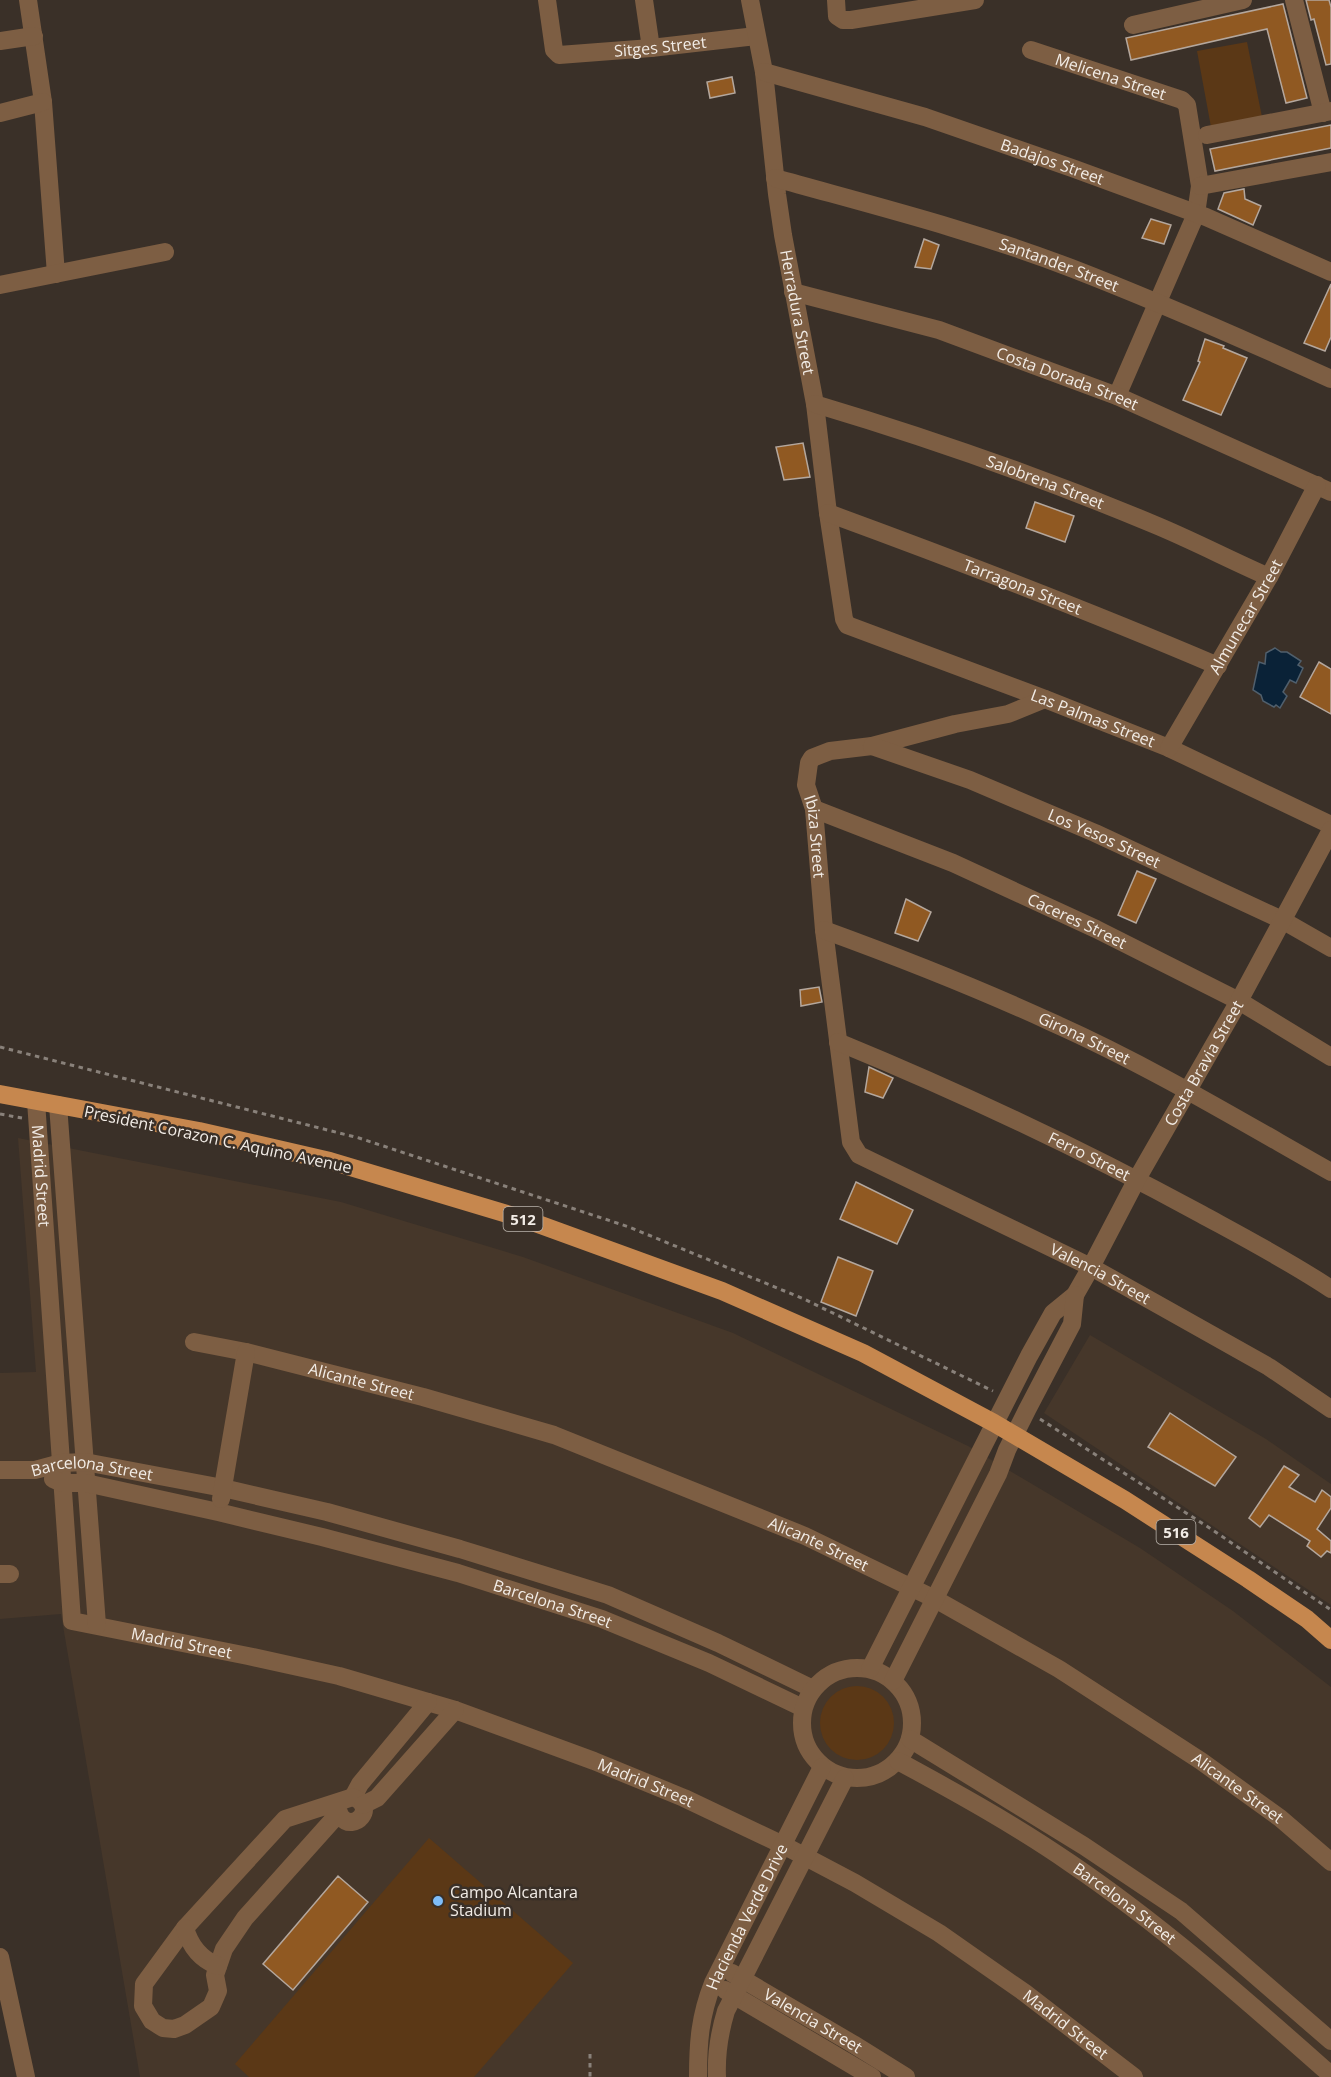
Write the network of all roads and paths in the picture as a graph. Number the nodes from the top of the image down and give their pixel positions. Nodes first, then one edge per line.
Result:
1 (28, 0) edge
2 (547, 0) edge
3 (644, 0) edge
4 (750, 0) edge
5 (836, 0) edge
6 (975, 0) edge
7 (1243, 0) edge
8 (1294, 0) edge
9 (1133, 25) dead end
10 (34, 36) junction
11 (756, 36) junction
12 (0, 41) edge
13 (651, 48) junction
14 (1031, 50) dead end
15 (764, 72) junction
16 (43, 102) junction
17 (1327, 112) edge
18 (0, 113) edge
19 (1207, 135) dead end
20 (1331, 162) edge
21 (775, 178) junction
22 (1200, 186) junction
23 (1196, 214) junction
24 (165, 252) dead end
25 (1331, 272) edge
26 (56, 273) junction
27 (0, 285) edge
28 (793, 292) junction
29 (1157, 304) junction
30 (1331, 379) edge
31 (1117, 396) junction
32 (815, 404) junction
33 (1324, 489) edge
34 (828, 513) junction
35 (1269, 577) junction
36 (847, 625) joint
37 (1218, 666) junction
38 (1046, 699) junction
39 (872, 746) junction
40 (1169, 748) junction
41 (814, 809) junction
42 (1331, 825) edge
43 (1331, 830) edge
44 (1282, 920) junction
45 (824, 930) junction
46 (1331, 948) edge
47 (1239, 1001) junction
48 (838, 1042) junction
49 (1331, 1057) edge
50 (1187, 1090) junction
51 (0, 1094) edge
52 (36, 1101) junction
53 (58, 1105) junction
54 (859, 1155) joint
55 (1331, 1172) edge
56 (1137, 1179) junction
57 (1091, 1267) junction
58 (1331, 1289) edge
59 (1075, 1295) junction
60 (194, 1342) dead end
61 (246, 1352) junction
62 (1331, 1409) edge
63 (994, 1423) junction
64 (1014, 1435) junction
65 (61, 1462) junction
66 (85, 1462) junction
67 (0, 1470) edge
68 (35, 1470) junction
69 (62, 1483) junction
70 (86, 1483) junction
71 (223, 1488) junction
72 (218, 1512) junction
73 (912, 1587) junction
74 (935, 1599) junction
75 (97, 1625) junction
76 (1331, 1640) edge
77 (870, 1669) junction
78 (893, 1682) junction
79 (813, 1689) junction
80 (428, 1702) junction
81 (803, 1708) junction
82 (455, 1710) junction
83 (910, 1739) junction
84 (898, 1761) junction
85 (822, 1767) junction
86 (845, 1778) junction
87 (348, 1805) junction
88 (783, 1845) junction
89 (804, 1857) junction
90 (1331, 1862) edge
91 (184, 1928) junction
92 (0, 1957) edge
93 (218, 1966) junction
94 (717, 1975) junction
95 (738, 1987) junction
96 (1331, 2041) edge
97 (590, 2054) dead end
98 (1331, 2075) edge
99 (26, 2077) edge
100 (590, 2077) edge
101 (698, 2077) edge
102 (717, 2077) edge
103 (872, 2077) edge
104 (906, 2077) edge
105 (1134, 2077) edge

1 - 10 street
2 - 13 street, Sitges Street
3 - 13 street
4 - 11 street, Herradura Street
5 - 6 street
7 - 9 street
8 - 17 street
10 - 12 street
10 - 16 street
11 - 13 street, Sitges Street
11 - 15 street, Herradura Street
14 - 22 street, Melicena Street
15 - 21 street, Herradura Street
15 - 23 street, Badajos Street
16 - 18 street
16 - 26 street
17 - 19 street
20 - 22 street
21 - 28 street, Herradura Street
21 - 29 street, Santander Street
22 - 23 street, Melicena Street
23 - 25 street, Badajos Street
23 - 29 street, Melicena Street
24 - 26 street
26 - 27 street
28 - 31 street, Costa Dorada Street
28 - 32 street, Herradura Street
29 - 30 street, Santander Street
29 - 31 street, Melicena Street
31 - 33 street, Costa Dorada Street
32 - 34 street, Herradura Street
32 - 35 street, Salobrena Street
33 - 35 street, Almunecar Street
34 - 36 street, Herradura Street
34 - 37 street, Tarragona Street
35 - 37 street, Almunecar Street
36 - 38 street, Las Palmas Street
37 - 40 street, Almunecar Street
38 - 39 street, Ibiza Street
38 - 40 street, Las Palmas Street
39 - 41 street, Ibiza Street
39 - 44 street, Los Yesos Street
40 - 42 street, Las Palmas Street
41 - 45 street, Ibiza Street
41 - 47 street, Caceres Street
43 - 44 street, Costa Bravia Street
44 - 46 street, Los Yesos Street
44 - 47 street, Costa Bravia Street
45 - 48 street, Ibiza Street
45 - 50 street, Girona Street
47 - 49 street, Caceres Street
47 - 50 street, Costa Bravia Street
48 - 54 street, Ibiza Street
48 - 56 street, Ferro Street
50 - 55 street, Girona Street
50 - 56 street, Costa Bravia Street
51 - 52 main road, President Corazon C. Aquino Avenue / 512
52 - 53 main road, President Corazon C. Aquino Avenue / 512
52 - 65 street, Madrid Street
53 - 63 main road, President Corazon C. Aquino Avenue / 512
53 - 66 street, Madrid Street
54 - 57 street, Valencia Street
56 - 57 street, Costa Bravia Street
56 - 58 street, Ferro Street
57 - 59 street, Costa Bravia Street
57 - 62 street, Valencia Street
59 - 63 street, Costa Bravia Street
59 - 64 street, Costa Bravia Street
60 - 61 street, Alicante Street
61 - 71 street
61 - 73 street, Alicante Street
63 - 64 main road, President Corazon C. Aquino Avenue / 512
63 - 73 street
64 - 74 street
64 - 76 main road, President Corazon C. Aquino Avenue / 516
65 - 66 street, Barcelona Street
65 - 68 street, Barcelona Street
65 - 69 street, Madrid Street
66 - 70 street, Madrid Street
66 - 71 street, Barcelona Street
67 - 68 street
68 - 69 street, Barcelona Street
69 - 70 street, Barcelona Street
69 - 75 street, Madrid Street
70 - 72 street, Barcelona Street
70 - 75 street, Madrid Street
71 - 72 street
71 - 79 street, Barcelona Street
72 - 81 street, Barcelona Street
73 - 74 street, Alicante Street
73 - 77 street
74 - 78 street
74 - 90 street, Alicante Street
75 - 80 street, Madrid Street
77 - 78 street
77 - 79 street
78 - 83 street
79 - 81 street
80 - 82 street, Madrid Street
80 - 87 street
81 - 85 street
82 - 87 street
82 - 88 street, Madrid Street
83 - 84 street
83 - 96 street, Barcelona Street
84 - 86 street
84 - 98 street, Barcelona Street
85 - 86 street
85 - 88 street, Hacienda Verde Drive
86 - 89 street, Hacienda Verde Drive
87 - 91 street
87 - 93 street
88 - 89 street, Madrid Street
88 - 94 street, Hacienda Verde Drive
89 - 95 street, Hacienda Verde Drive
89 - 105 street, Madrid Street
91 - 93 street
91 - 93 street
92 - 99 street
94 - 95 street, Valencia Street
94 - 101 street, Hacienda Verde Drive
95 - 102 street, Hacienda Verde Drive
95 - 103 street, Valencia Street
95 - 104 street, Valencia Street
97 - 100 path

